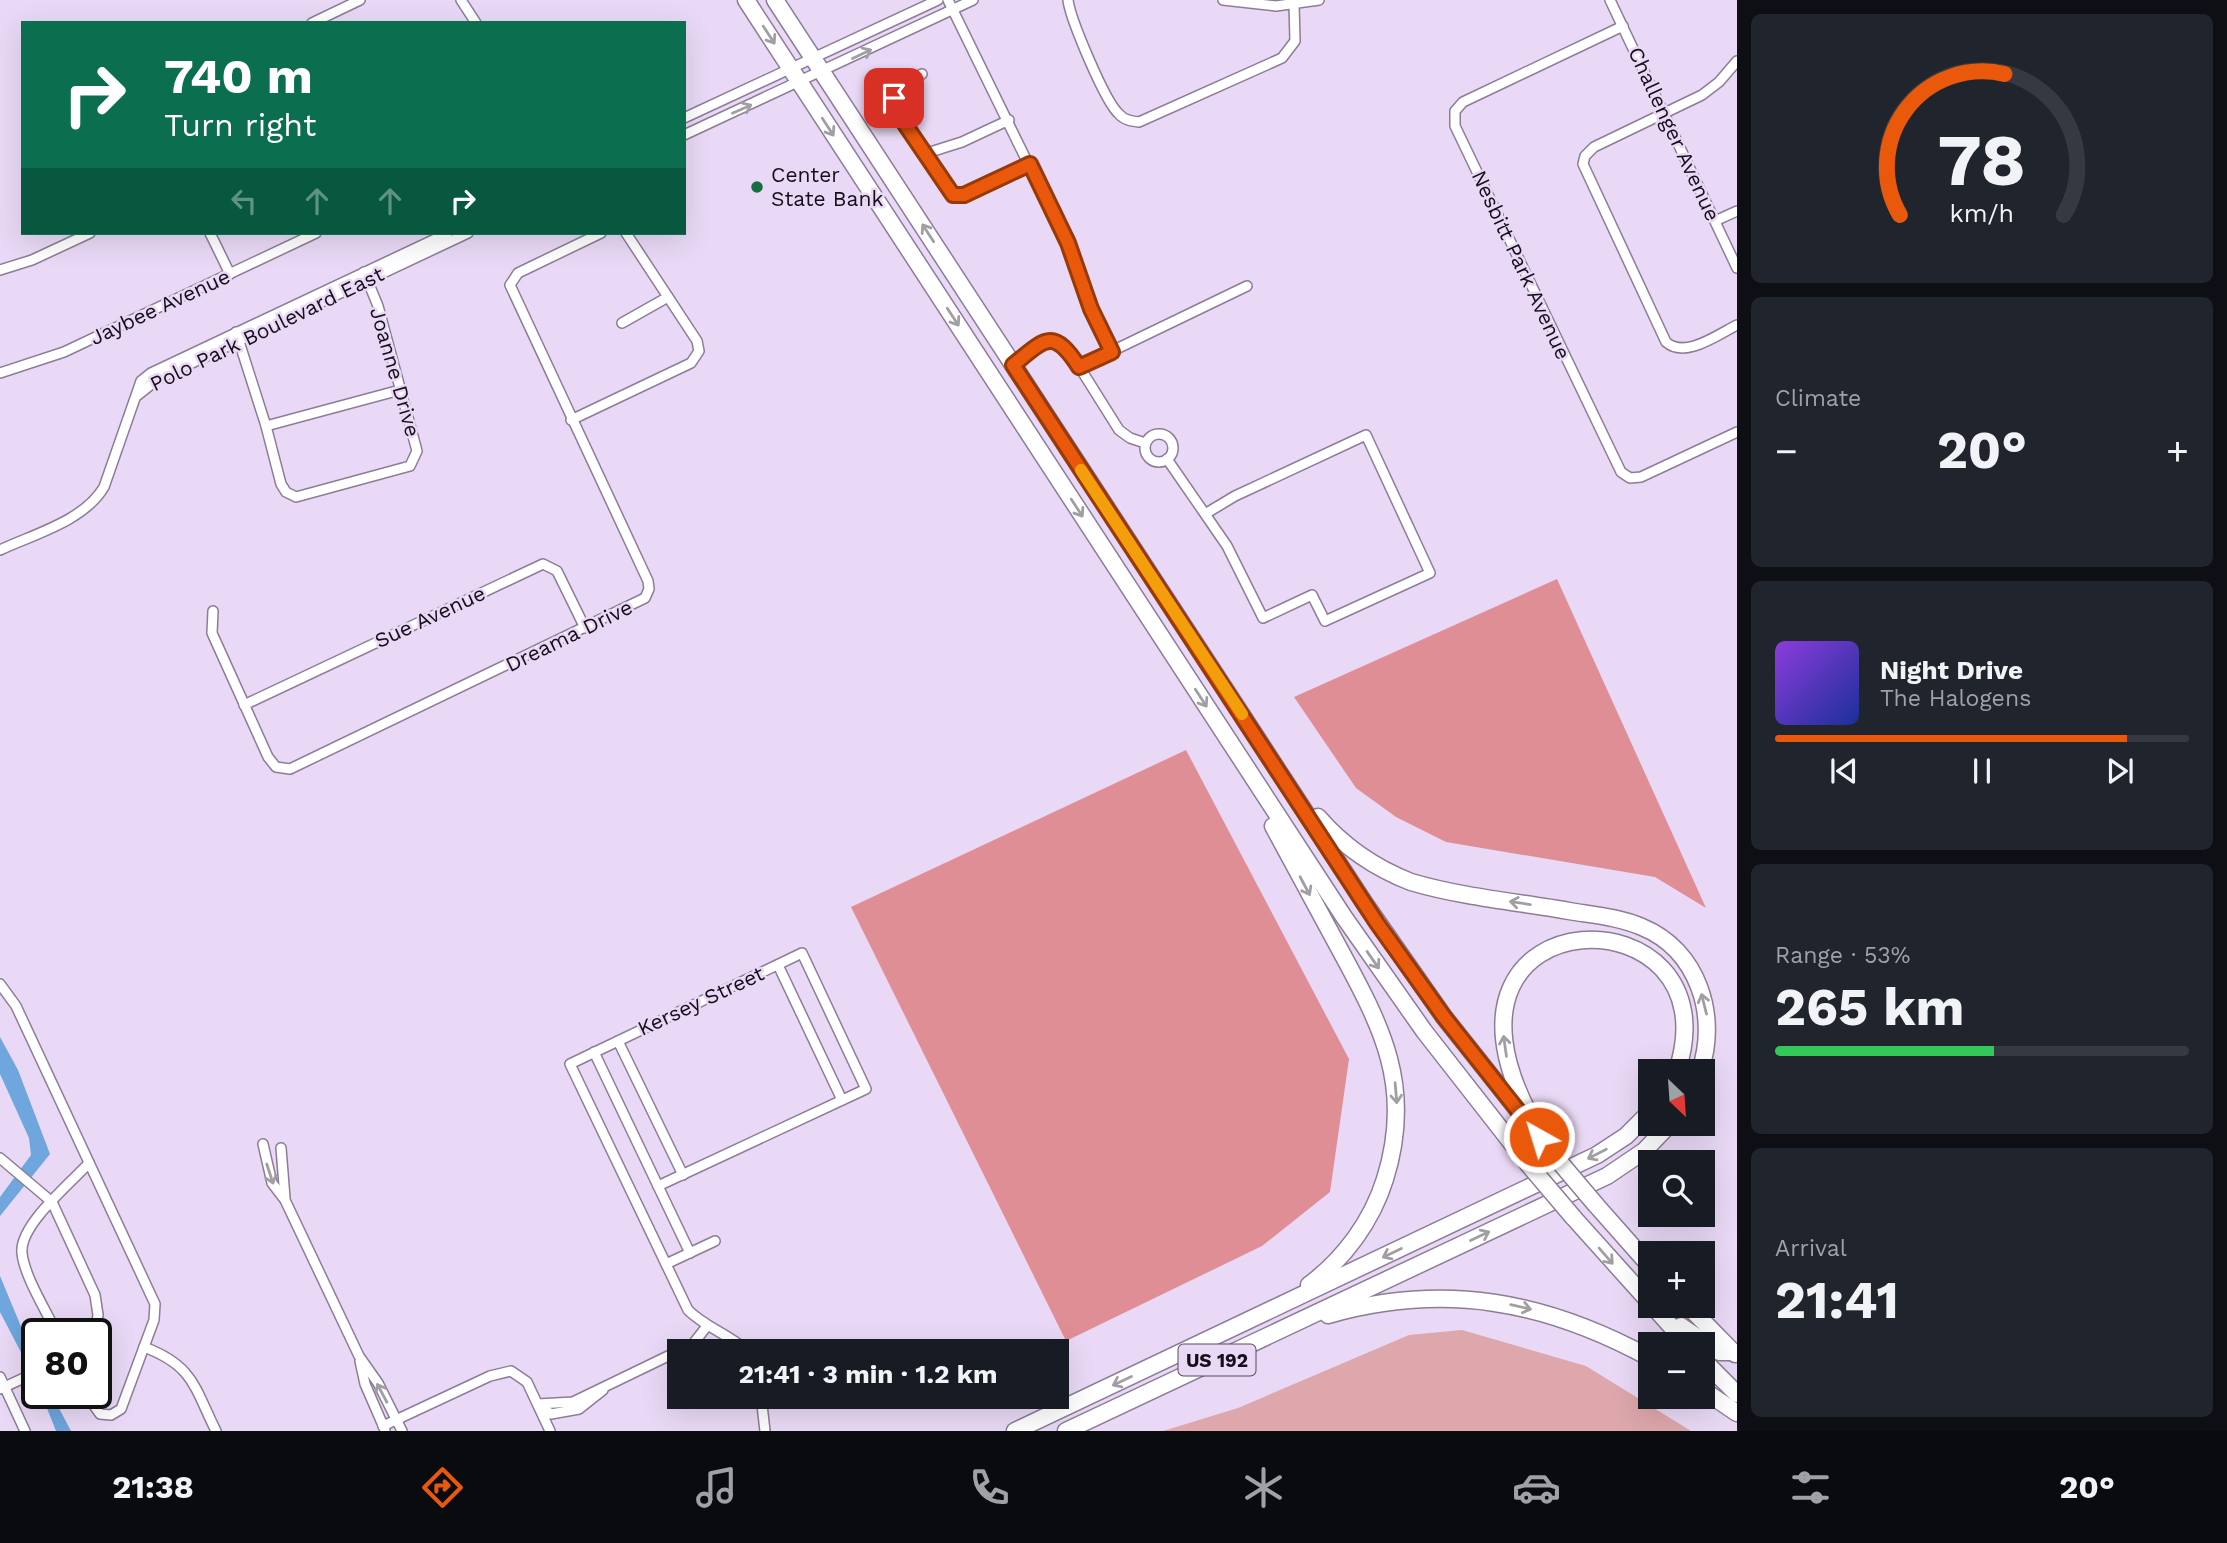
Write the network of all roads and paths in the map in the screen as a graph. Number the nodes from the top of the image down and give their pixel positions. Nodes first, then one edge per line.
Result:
1 (360, 0) edge
2 (461, 0) edge
3 (746, 0) edge
4 (775, 0) edge
5 (938, 0) edge
6 (948, 0) edge
7 (973, 0) edge
8 (1068, 0) edge
9 (1223, 0) edge
10 (1319, 0) edge
11 (1610, 0) edge
12 (1235, 1) edge
13 (1294, 5) junction
14 (953, 10) junction
15 (323, 20) edge
16 (475, 21) edge
17 (884, 26) junction
18 (1623, 26) junction
19 (891, 39) junction
20 (1737, 61) edge
21 (818, 66) junction
22 (922, 74) dead end
23 (796, 76) junction
24 (1664, 114) junction
25 (686, 117) edge
26 (1009, 120) junction
27 (686, 134) edge
28 (924, 154) junction
29 (1030, 164) junction
30 (1737, 211) edge
31 (1715, 221) junction
32 (86, 235) edge
33 (211, 235) edge
34 (312, 235) edge
35 (444, 235) edge
36 (463, 235) edge
37 (597, 235) edge
38 (627, 235) edge
39 (1737, 268) edge
40 (0, 270) edge
41 (230, 274) junction
42 (366, 276) junction
43 (1247, 286) dead end
44 (668, 297) junction
45 (622, 323) dead end
46 (1737, 326) edge
47 (238, 336) junction
48 (1112, 352) junction
49 (1013, 365) junction
50 (1079, 367) junction
51 (0, 373) edge
52 (400, 390) junction
53 (571, 420) junction
54 (266, 426) junction
55 (1737, 432) edge
56 (1145, 443) junction
57 (1167, 459) junction
58 (1205, 514) junction
59 (0, 550) edge
60 (213, 611) dead end
61 (585, 628) junction
62 (1233, 701) junction
63 (244, 705) junction
64 (1227, 739) junction
65 (778, 965) junction
66 (0, 984) edge
67 (618, 1041) junction
68 (594, 1052) junction
69 (1681, 1059) edge
70 (1703, 1059) edge
71 (842, 1100) junction
72 (1638, 1124) edge
73 (1658, 1136) edge
74 (264, 1144) dead end
75 (281, 1148) dead end
76 (1552, 1153) junction
77 (0, 1158) edge
78 (89, 1163) junction
79 (684, 1175) junction
80 (658, 1186) junction
81 (285, 1200) junction
82 (52, 1202) junction
83 (715, 1241) dead end
84 (1638, 1252) edge
85 (690, 1253) junction
86 (666, 1264) junction
87 (1638, 1290) edge
88 (50, 1318) edge
89 (98, 1318) edge
90 (1663, 1318) edge
91 (1670, 1318) edge
92 (1701, 1318) edge
93 (1243, 1324) junction
94 (707, 1326) junction
95 (1285, 1328) junction
96 (1676, 1332) edge
97 (733, 1339) edge
98 (144, 1348) junction
99 (1736, 1351) edge
100 (1638, 1353) edge
101 (359, 1356) junction
102 (1715, 1372) edge
103 (0, 1377) edge
104 (21, 1379) edge
105 (2, 1388) edge
106 (1737, 1394) edge
107 (1715, 1398) edge
108 (538, 1404) junction
109 (93, 1409) edge
110 (762, 1409) edge
111 (1737, 1413) edge
112 (396, 1420) junction
113 (385, 1429) edge
114 (1025, 1430) edge
115 (25, 1431) edge
116 (216, 1431) edge
117 (402, 1431) edge
118 (550, 1431) edge
119 (765, 1431) edge
120 (1066, 1431) edge

1 - 15 street
2 - 16 street
3 -> 23 highway
4 - 21 highway
5 - 17 street
6 - 14 street
7 - 14 street
8 - 13 street
9 - 12 street
10 - 13 street
11 - 18 street, Challenger Avenue
12 - 13 street
14 - 19 street
14 - 26 street
17 - 19 street
17 - 21 street
18 - 24 street, Challenger Avenue
18 - 55 street, Nesbitt Park Avenue
21 -> 19 street
20 - 24 street
21 - 23 street
21 - 23 street
49 -> 21 highway
22 - 28 street
23 - 25 street
27 -> 23 street
23 -> 64 highway
24 - 31 street, Challenger Avenue
24 - 46 street
26 - 28 street
26 - 29 street
28 - 29 street
29 - 48 street
30 - 31 street
31 - 39 street, Challenger Avenue
32 - 40 street
33 - 41 street
34 - 41 street, Jaybee Avenue
35 - 42 street, Polo Park Boulevard East
36 - 42 street, Polo Park Boulevard East
37 - 53 street, Dreama Drive
38 - 44 street
41 - 51 street, Jaybee Avenue
42 - 47 street, Polo Park Boulevard East
42 - 52 street, Joanne Drive
43 - 48 street
44 - 45 street
44 - 53 street
47 - 54 street, Joanne Drive
47 - 59 street, Polo Park Boulevard East
48 - 50 street
49 - 50 street
49 - 62 highway
50 - 56 street
52 - 54 street
52 - 54 street, Joanne Drive
53 - 61 street, Dreama Drive
56 - 57 street
56 - 57 street
57 - 58 street
58 - 58 street
60 - 63 street, Dreama Drive
61 - 63 street, Sue Avenue
61 - 63 street, Dreama Drive
70 -> 62 highway
62 - 76 highway
64 -> 87 highway, bridge
64 -> 93 highway
65 - 67 street, Kersey Street
65 - 71 street
65 - 71 street, Kersey Street
66 - 78 street
67 - 68 street, Kersey Street
67 - 79 street
68 - 80 street
68 - 86 street, Kersey Street
76 -> 69 highway
71 - 79 street, Kersey Street
72 -> 93 highway
95 -> 73 highway
74 -> 81 street
75 - 81 street
76 - 84 highway, bridge
77 - 82 street
78 - 82 street
78 - 98 street
79 - 80 street, Kersey Street
80 - 85 street
81 - 101 street
82 - 88 street
82 - 89 street
83 - 85 street
85 - 86 street
86 - 94 street, Kersey Street
90 - 96 highway
91 - 99 highway
92 - 99 highway
93 -> 114 highway, US 192
94 - 97 street, Kersey Street
94 - 108 street
95 -> 100 highway
95 - 120 highway, US 192
98 - 109 street
98 - 116 street
112 -> 101 street
101 - 113 street
102 - 106 highway
103 - 105 street
104 - 105 street
105 - 115 street
107 - 111 highway
108 - 112 street
108 - 118 street
110 - 119 street
112 - 113 street
112 - 117 street

